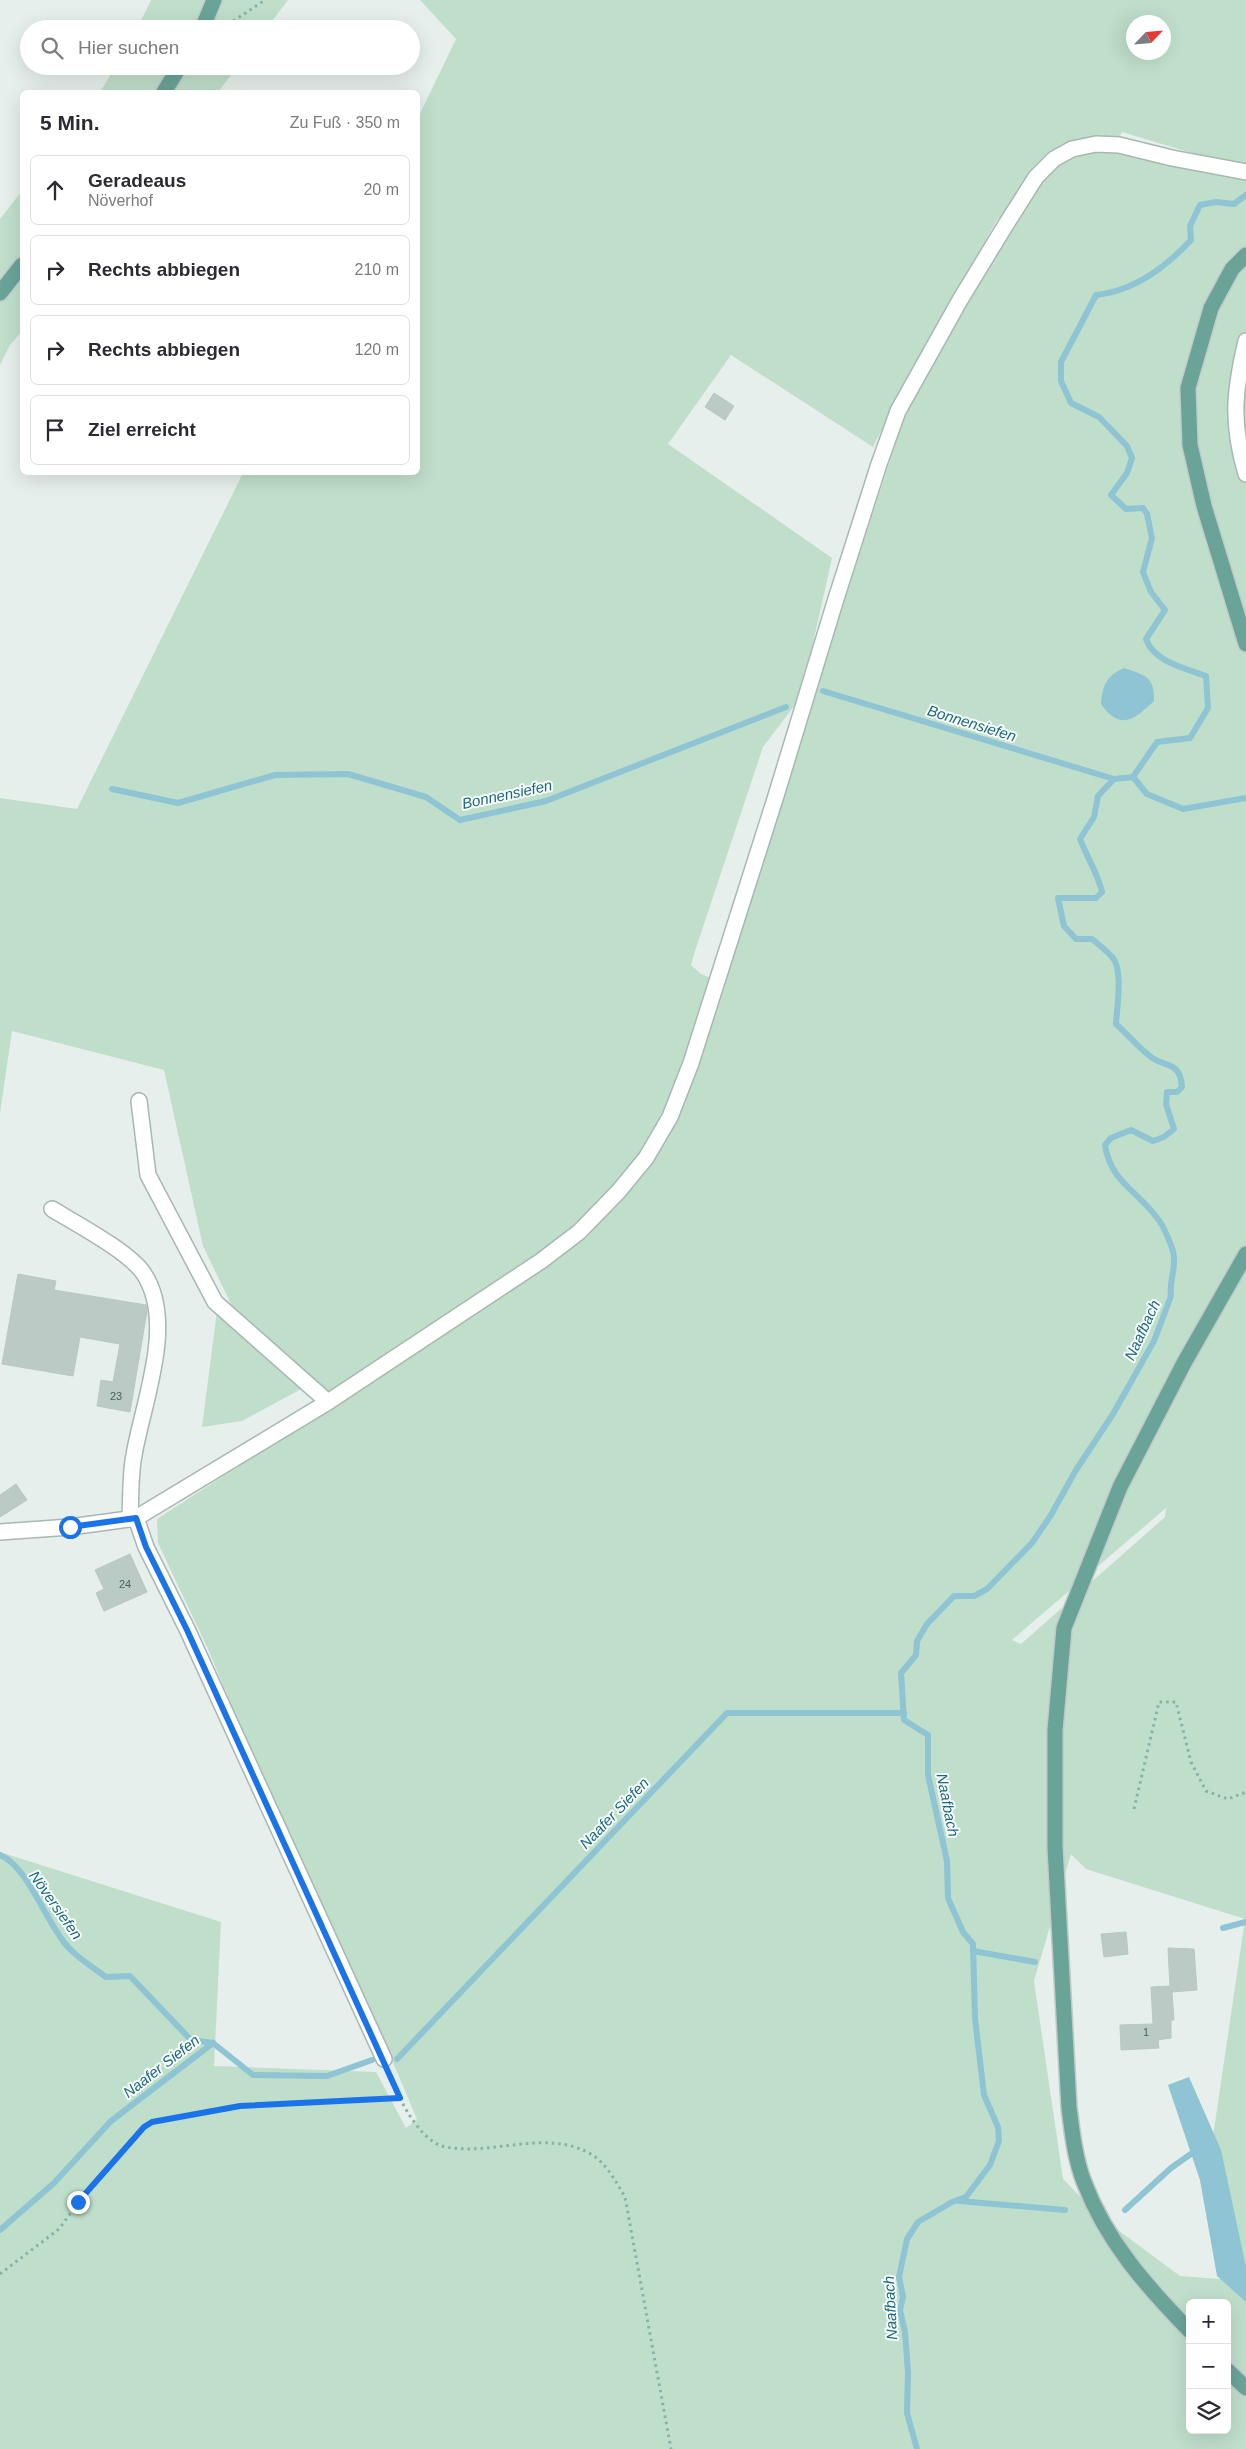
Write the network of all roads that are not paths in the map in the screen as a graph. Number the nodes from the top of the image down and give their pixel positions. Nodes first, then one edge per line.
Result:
1 (214, 0) edge
2 (210, 20) edge
3 (174, 75) edge
4 (165, 90) edge
5 (1242, 172) edge
6 (1246, 255) edge
7 (20, 268) edge
8 (0, 293) edge
9 (1246, 341) edge
10 (1246, 474) edge
11 (1246, 644) edge
12 (139, 1101) dead end
13 (52, 1209) dead end
14 (1246, 1254) edge
15 (328, 1402) junction
16 (133, 1518) junction
17 (0, 1532) edge
18 (384, 2059) road end
19 (1186, 2327) edge
20 (1231, 2374) edge
21 (1246, 2388) edge

1 - 2 main road
3 - 4 main road
5 - 15 street
6 - 11 main road
7 - 8 main road
9 - 10 street
12 - 15 street
13 - 16 street
14 - 19 main road
15 - 16 street
16 - 17 street
16 - 18 street
20 - 21 main road

